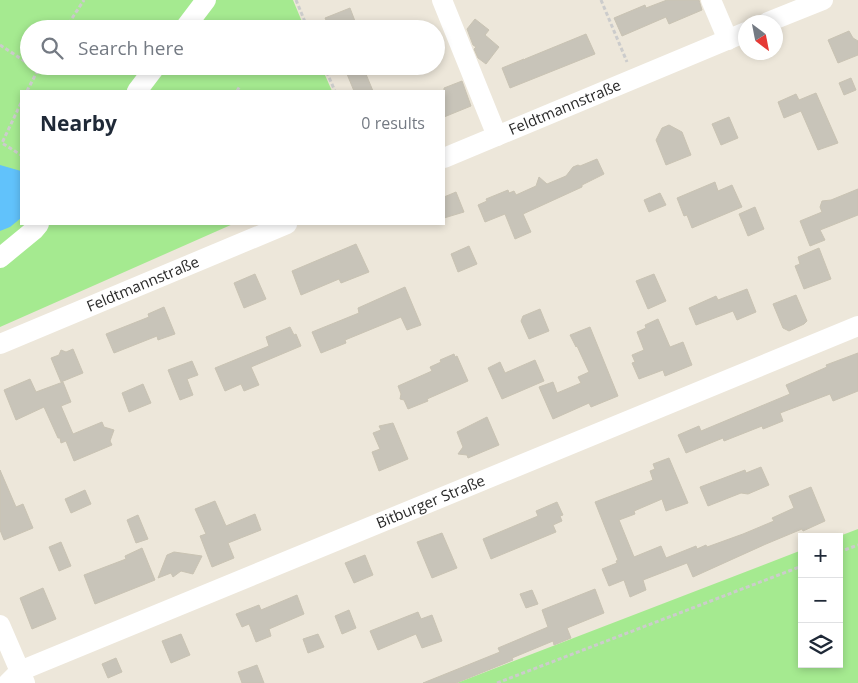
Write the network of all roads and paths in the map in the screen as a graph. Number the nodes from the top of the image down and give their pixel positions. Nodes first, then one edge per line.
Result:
1 (84, 0) edge
2 (206, 0) edge
3 (296, 0) edge
4 (442, 0) edge
5 (601, 0) edge
6 (711, 0) edge
7 (823, 0) edge
8 (783, 16) edge
9 (71, 20) edge
10 (191, 20) edge
11 (304, 20) edge
12 (737, 36) edge
13 (0, 45) edge
14 (20, 58) edge
15 (35, 75) edge
16 (150, 75) edge
17 (328, 75) edge
18 (634, 79) junction
19 (240, 86) dead end
20 (28, 90) edge
21 (139, 90) edge
22 (238, 90) edge
23 (334, 90) edge
24 (20, 105) edge
25 (497, 136) junction
26 (1, 143) edge
27 (20, 154) edge
28 (445, 158) edge
29 (38, 225) edge
30 (285, 225) edge
31 (0, 258) edge
32 (858, 326) edge
33 (0, 344) edge
34 (858, 545) edge
35 (843, 551) edge
36 (798, 568) edge
37 (0, 625) edge
38 (17, 679) edge
39 (497, 683) edge

1 - 9 path
2 - 10 street
3 - 11 path
4 - 25 street, Feldtmannstraße
5 - 18 path, Feldtmannstraße
6 - 12 street, Feldtmannstraße
7 - 8 street
12 - 18 street, Feldtmannstraße
13 - 14 path
15 - 20 path
16 - 21 street
17 - 23 path
18 - 25 street, Feldtmannstraße
19 - 22 path
24 - 26 path
25 - 28 street, Feldtmannstraße
26 - 27 path
29 - 31 street
30 - 33 street, Feldtmannstraße
32 - 38 street, Bitburger Straße
34 - 35 path
36 - 39 path
37 - 38 street

